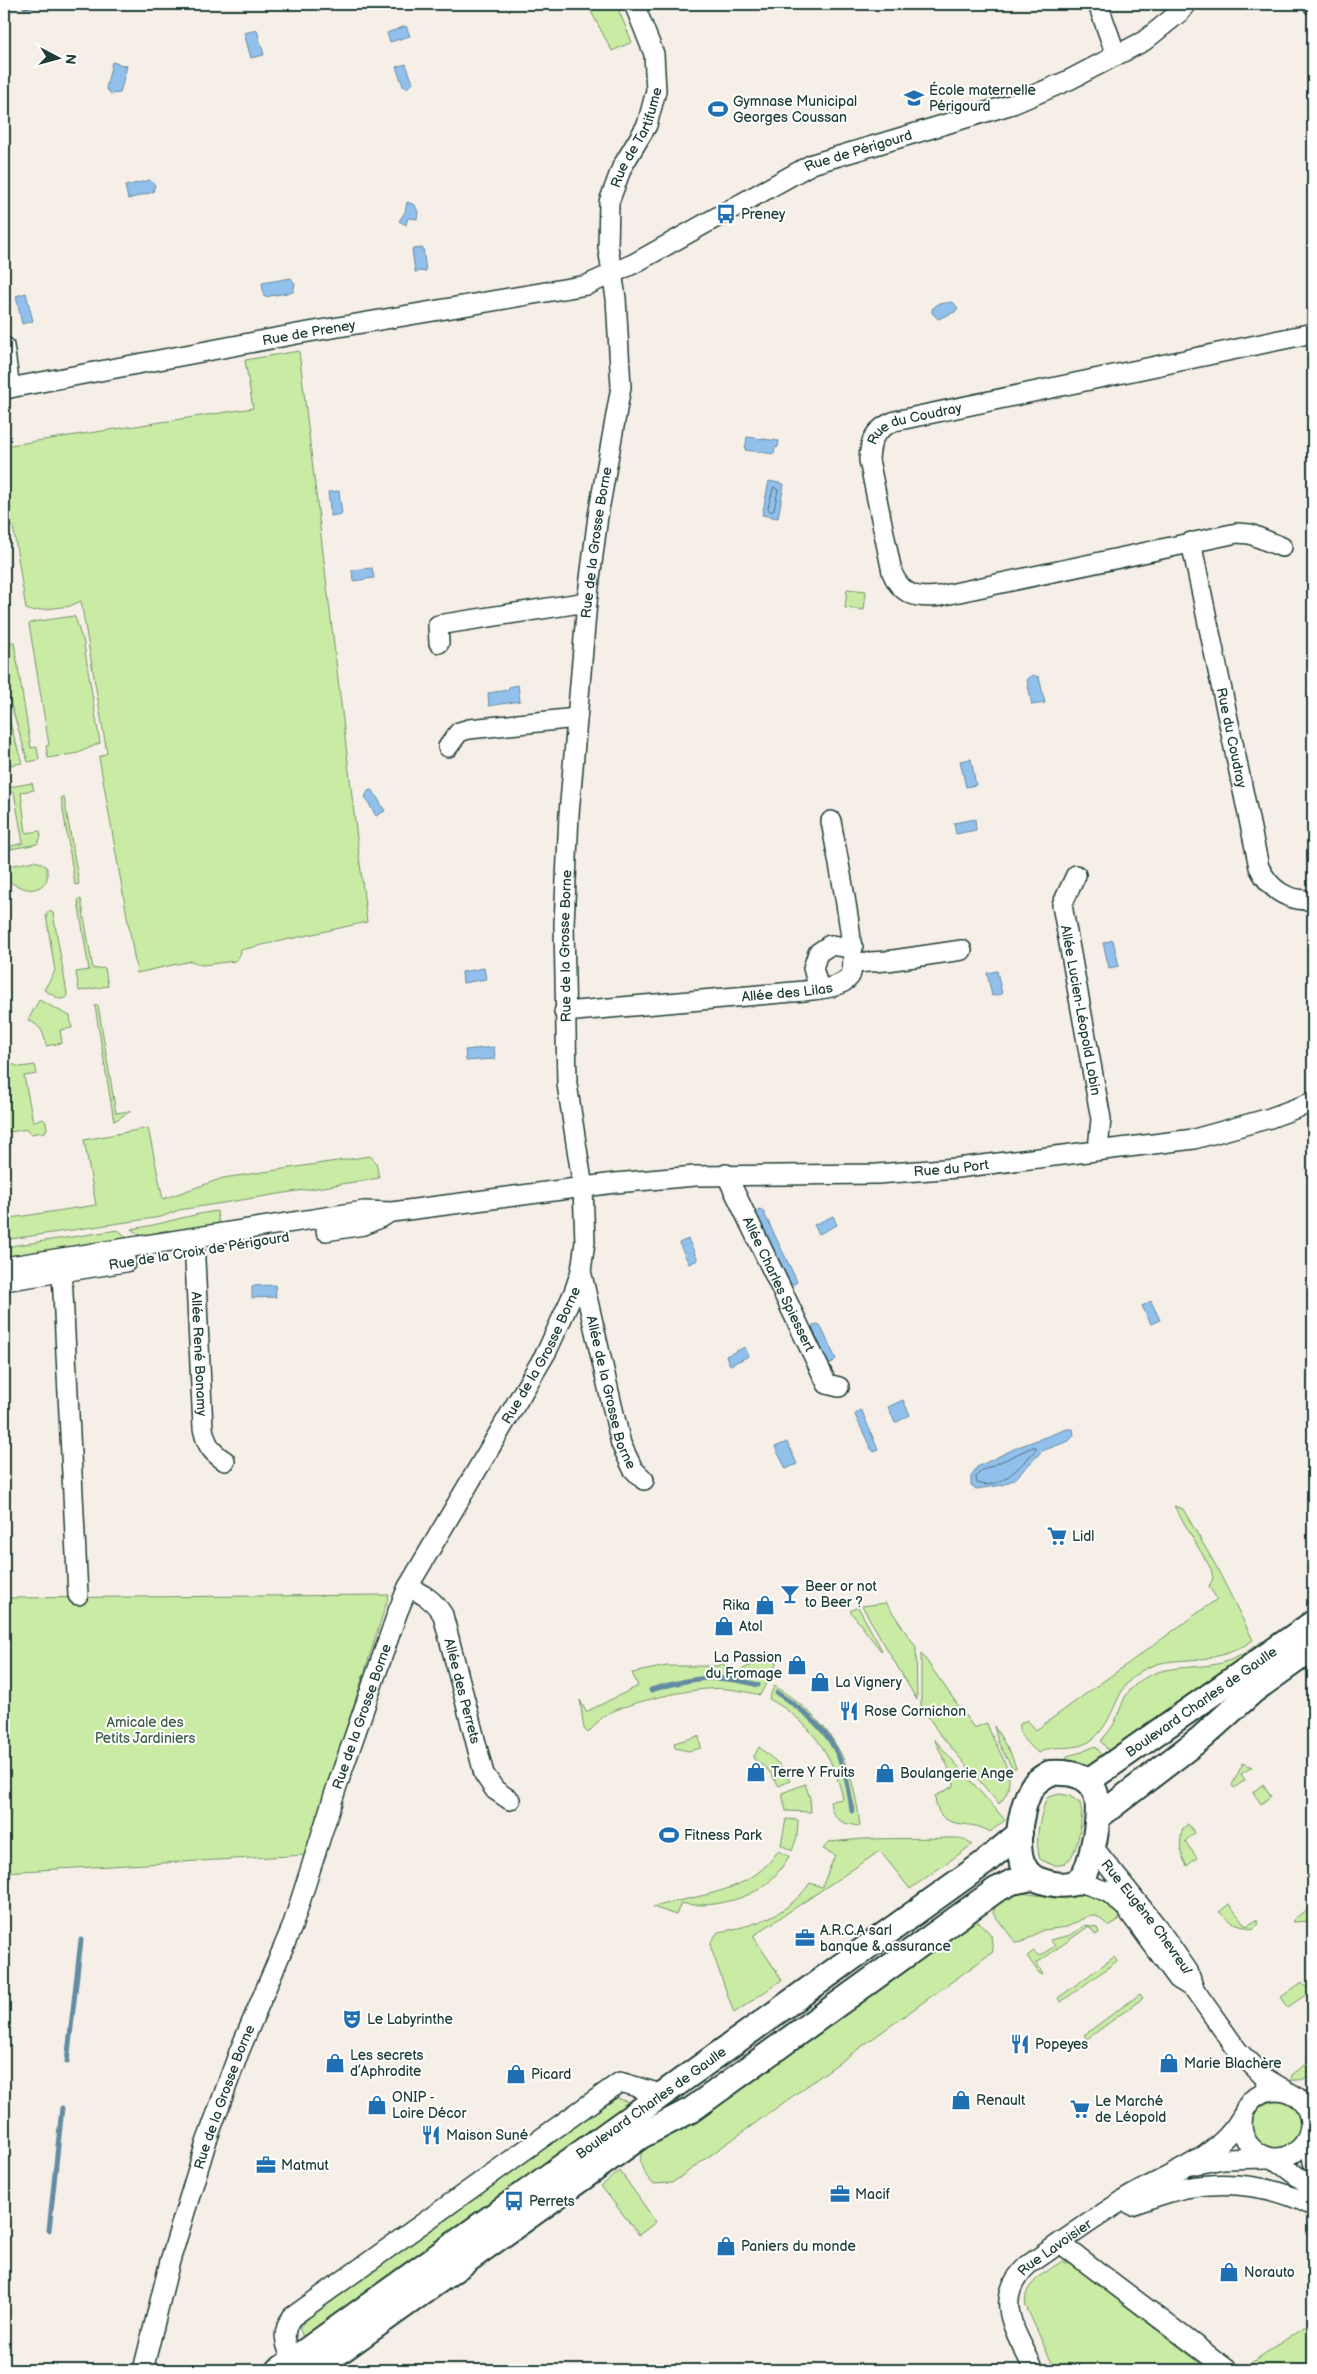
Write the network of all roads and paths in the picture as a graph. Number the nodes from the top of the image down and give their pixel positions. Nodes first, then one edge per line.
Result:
1 (634, 4) edge
2 (1098, 4) edge
3 (1186, 4) edge
4 (1116, 55) junction
5 (612, 274) junction
6 (1313, 333) edge
7 (4, 346) edge
8 (7, 388) edge
9 (1191, 542) junction
10 (1282, 547) dead end
11 (587, 602) junction
12 (439, 643) dead end
13 (577, 718) junction
14 (448, 747) dead end
15 (831, 821) dead end
16 (1076, 875) dead end
17 (1313, 900) edge
18 (962, 950) dead end
19 (853, 956) junction
20 (819, 989) junction
21 (564, 1012) junction
22 (1313, 1102) edge
23 (1098, 1149) junction
24 (726, 1174) junction
25 (582, 1188) junction
26 (195, 1245) junction
27 (4, 1267) edge
28 (580, 1271) junction
29 (62, 1273) junction
30 (4, 1281) edge
31 (839, 1387) dead end
32 (225, 1461) dead end
33 (644, 1480) dead end
34 (408, 1587) junction
35 (78, 1596) dead end
36 (1313, 1623) edge
37 (1313, 1648) edge
38 (1088, 1781) junction
39 (510, 1800) dead end
40 (1098, 1817) junction
41 (1020, 1833) junction
42 (1093, 1847) junction
43 (1032, 1878) junction
44 (1077, 1881) junction
45 (1194, 1989) junction
46 (1238, 2051) junction
47 (1285, 2090) junction
48 (661, 2094) junction
49 (1244, 2110) junction
50 (1310, 2132) junction
51 (1271, 2158) junction
52 (1313, 2162) edge
53 (1181, 2169) junction
54 (1313, 2188) edge
55 (1313, 2206) edge
56 (1101, 2215) junction
57 (1060, 2243) junction
58 (286, 2365) edge
59 (143, 2370) edge
60 (314, 2370) edge
61 (1034, 2370) edge
62 (1228, 2370) edge

1 - 5 street, Rue de Tartifume
2 - 4 street
3 - 4 street, Rue de Périgourd
4 - 5 street, Rue de Périgourd
5 - 8 street, Rue de Preney
5 - 11 street, Rue de la Grosse Borne
6 - 9 street, Rue du Coudray
7 - 8 street
9 - 10 street, Rue du Coudray
9 - 17 street, Rue du Coudray
11 - 12 street
11 - 13 street, Rue de la Grosse Borne
13 - 14 street
13 - 21 street, Rue de la Grosse Borne
15 - 19 street
16 - 23 street, Allée Lucien-Léopold Lobin
18 - 19 street
19 - 20 street, Allée des Lilas
19 - 20 street
20 - 21 street, Allée des Lilas
21 - 25 street, Rue de la Grosse Borne
22 - 23 street, Rue du Port
23 - 24 street, Rue du Port
24 - 25 street, Rue du Port
24 - 31 street, Allée Charles Spiessert
25 - 26 street, Rue de la Croix de Périgourd
25 - 28 street, Rue de la Grosse Borne
26 - 27 street, Rue de la Croix de Périgourd
26 - 29 street, Rue de la Croix de Périgourd
26 - 32 street, Allée René Bonamy
28 - 33 street, Allée de la Grosse Borne
28 - 34 street, Rue de la Grosse Borne
29 - 30 street, Rue de la Croix de Périgourd
29 - 35 street
34 - 39 street, Allée des Perrets
34 - 59 street, Rue de la Grosse Borne
36 - 38 main road, Boulevard Charles de Gaulle
37 - 40 main road, Boulevard Charles de Gaulle
38 - 40 main road
38 - 41 main road
40 - 42 main road
41 - 43 main road
41 - 48 main road, Boulevard Charles de Gaulle
42 - 44 main road
42 - 45 street, Rue Eugène Chevreul
43 - 44 main road
43 - 60 main road, Boulevard Charles de Gaulle
44 - 45 street, Rue Eugène Chevreul
45 - 46 street, Rue Eugène Chevreul
46 - 47 street, Rue Eugène Chevreul
46 - 49 street, Rue Eugène Chevreul
47 - 49 street
47 - 50 street
48 - 58 main road, Boulevard Charles de Gaulle
48 - 58 street
49 - 51 street
49 - 53 street, Rue Lavoisier
50 - 51 street
50 - 52 street
51 - 53 street, Rue Lavoisier
51 - 54 street
53 - 56 street, Rue Lavoisier
55 - 56 street
56 - 57 street, Rue Lavoisier
57 - 61 street, Rue Lavoisier
57 - 62 street

